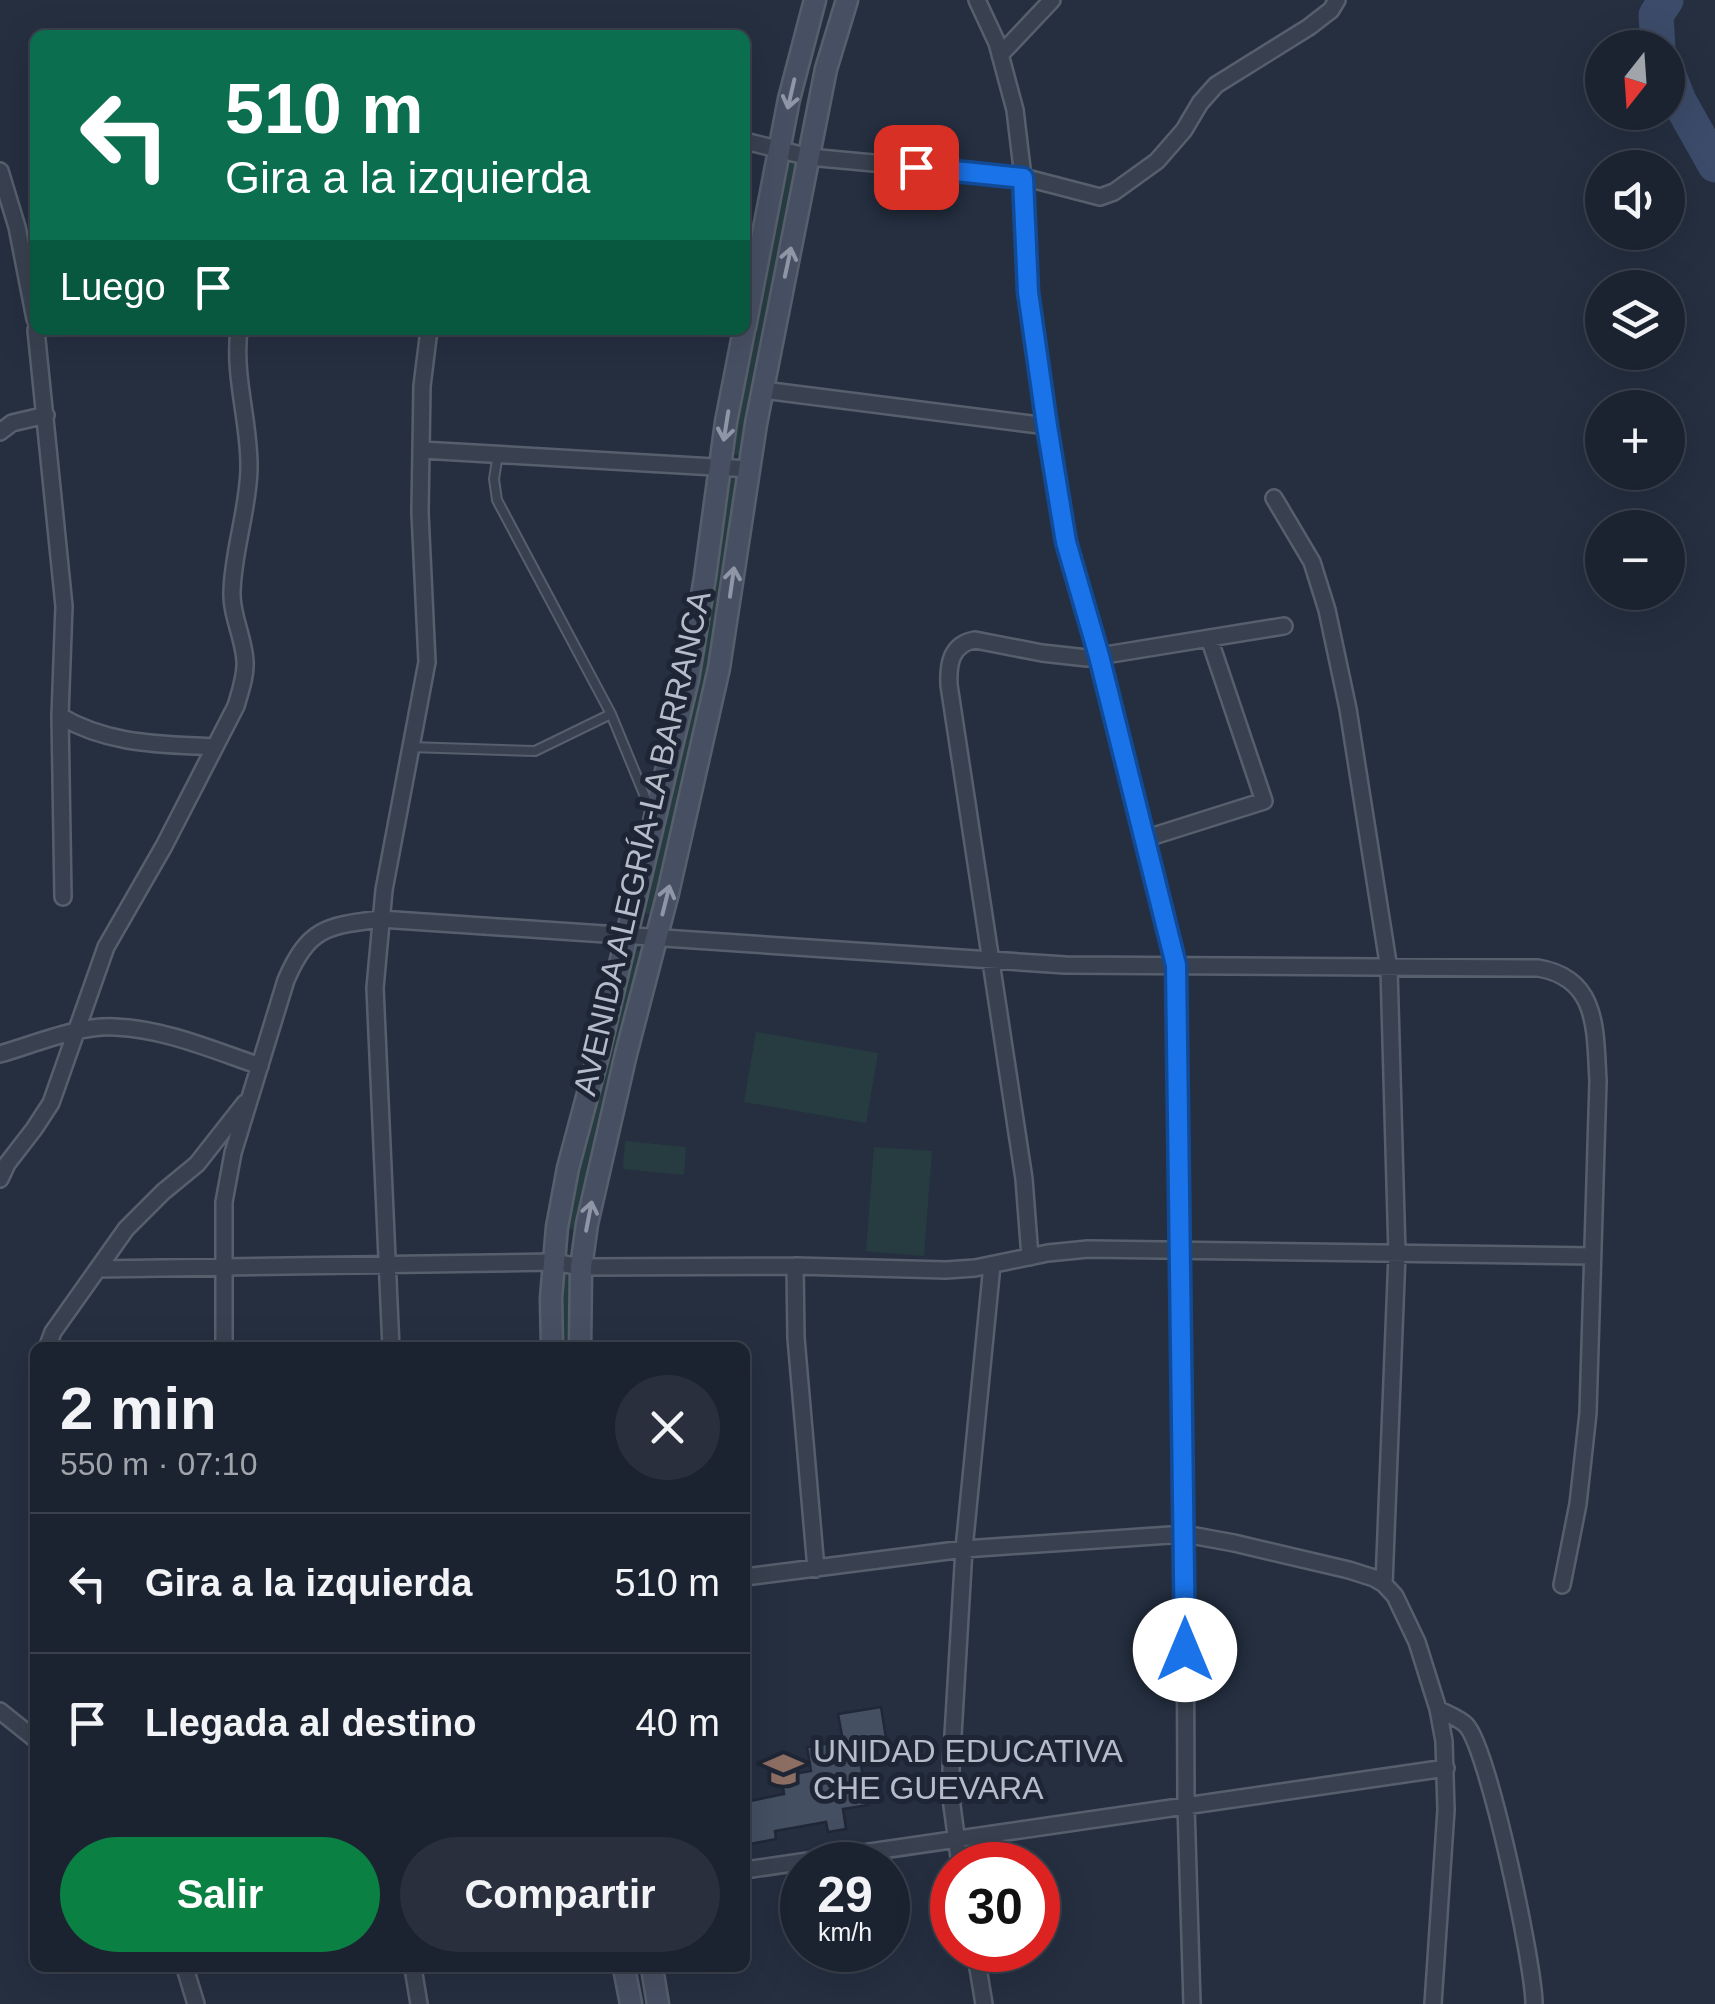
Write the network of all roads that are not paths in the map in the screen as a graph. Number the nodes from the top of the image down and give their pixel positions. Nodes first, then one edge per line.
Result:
1 (815, 0) edge
2 (847, 0) edge
3 (977, 0) edge
4 (1052, 0) edge
5 (1338, 0) edge
6 (1000, 56) junction
7 (750, 142) edge
8 (779, 149) junction
9 (810, 156) junction
10 (0, 171) edge
11 (1023, 178) junction
12 (30, 293) edge
13 (750, 303) edge
14 (37, 335) edge
15 (239, 335) edge
16 (428, 335) edge
17 (744, 335) edge
18 (763, 390) junction
19 (46, 415) junction
20 (1047, 426) junction
21 (0, 432) edge
22 (422, 450) junction
23 (498, 454) junction
24 (719, 468) junction
25 (748, 469) junction
26 (1274, 498) dead end
27 (1284, 626) dead end
28 (1209, 638) junction
29 (1099, 656) junction
30 (611, 714) junction
31 (60, 716) junction
32 (410, 747) junction
33 (214, 748) junction
34 (658, 808) junction
35 (1144, 839) junction
36 (63, 897) dead end
37 (380, 918) junction
38 (626, 934) junction
39 (656, 938) junction
40 (990, 961) junction
41 (1176, 965) junction
42 (1389, 969) junction
43 (74, 1033) junction
44 (0, 1054) edge
45 (260, 1066) junction
46 (250, 1096) junction
47 (0, 1179) edge
48 (1180, 1251) junction
49 (1397, 1254) junction
50 (1030, 1256) junction
51 (1591, 1256) junction
52 (553, 1262) junction
53 (389, 1264) junction
54 (992, 1264) junction
55 (794, 1266) junction
56 (224, 1267) junction
57 (582, 1267) junction
58 (98, 1269) junction
59 (50, 1342) edge
60 (224, 1342) edge
61 (391, 1342) edge
62 (552, 1342) edge
63 (580, 1342) edge
64 (1185, 1534) junction
65 (964, 1548) junction
66 (816, 1569) junction
67 (750, 1576) edge
68 (1384, 1584) junction
69 (1562, 1585) dead end
70 (1438, 1709) junction
71 (0, 1711) edge
72 (30, 1736) edge
73 (1446, 1768) junction
74 (1186, 1805) junction
75 (956, 1839) junction
76 (956, 1842) edge
77 (750, 1869) edge
78 (186, 1972) edge
79 (414, 1972) edge
80 (625, 1972) edge
81 (653, 1972) edge
82 (979, 1972) edge
83 (196, 2004) edge
84 (418, 2004) edge
85 (630, 2004) edge
86 (658, 2004) edge
87 (984, 2004) edge
88 (1192, 2004) edge
89 (1433, 2004) edge
90 (1534, 2004) edge

1 -> 8 main road, AVENIDA ALEGRÍA-LA BARRANCA
2 - 9 main road, AVENIDA ALEGRÍA-LA BARRANCA
3 - 6 street
4 - 6 street
5 - 11 street
6 - 11 street
7 - 8 street
8 - 9 street
8 - 13 main road, AVENIDA ALEGRÍA-LA BARRANCA
9 - 11 street
18 -> 9 main road, AVENIDA ALEGRÍA-LA BARRANCA
10 - 12 street
11 - 20 street
14 - 19 street
15 - 33 street
16 - 22 street
17 -> 24 main road, AVENIDA ALEGRÍA-LA BARRANCA
18 - 20 street
18 - 25 main road, AVENIDA ALEGRÍA-LA BARRANCA
19 - 21 street
19 - 31 street
20 - 29 street
22 - 23 street
22 - 32 street
23 - 24 street
23 - 30 lane
24 - 25 street
24 - 34 main road, AVENIDA ALEGRÍA-LA BARRANCA
39 -> 25 main road, AVENIDA ALEGRÍA-LA BARRANCA
26 - 42 street
27 - 28 street
28 - 29 street
28 - 35 street
29 - 35 street
29 - 40 street
30 - 32 lane
30 - 34 lane
31 - 33 street
31 - 36 street
32 - 37 street
33 - 43 street
34 - 38 main road, AVENIDA ALEGRÍA-LA BARRANCA
35 - 41 street
37 - 38 street
37 - 45 street
37 - 53 street
38 - 39 street
38 - 52 main road, AVENIDA ALEGRÍA-LA BARRANCA
39 - 40 street
57 -> 39 main road, AVENIDA ALEGRÍA-LA BARRANCA
40 - 41 street
40 - 50 street
41 - 42 street
41 - 48 street
42 - 49 street
42 - 51 street
43 - 44 street
43 - 45 street
43 - 47 street
45 - 46 street
46 - 56 street
46 - 58 street
48 - 49 street
48 - 50 street
48 - 64 street
49 - 51 street
49 - 68 street
50 - 54 street
51 - 69 street
52 - 53 street
52 - 57 street
52 - 62 main road, AVENIDA ALEGRÍA-LA BARRANCA
53 - 56 street
53 - 61 street
54 - 55 street
54 - 65 street
55 - 57 street
55 - 66 street
56 - 58 street
56 - 60 street
57 - 63 main road, AVENIDA ALEGRÍA-LA BARRANCA
58 - 59 street
64 - 65 street
64 - 68 street
64 - 74 street
65 - 66 street
65 - 75 street
66 - 67 street
68 - 70 street
70 - 73 street
70 - 90 street
71 - 72 street
73 - 74 street
73 - 89 street
74 - 75 street
74 - 88 street
75 - 76 street
75 - 77 street
78 - 83 street
79 - 84 street
80 - 85 main road
81 - 86 main road
82 - 87 street

